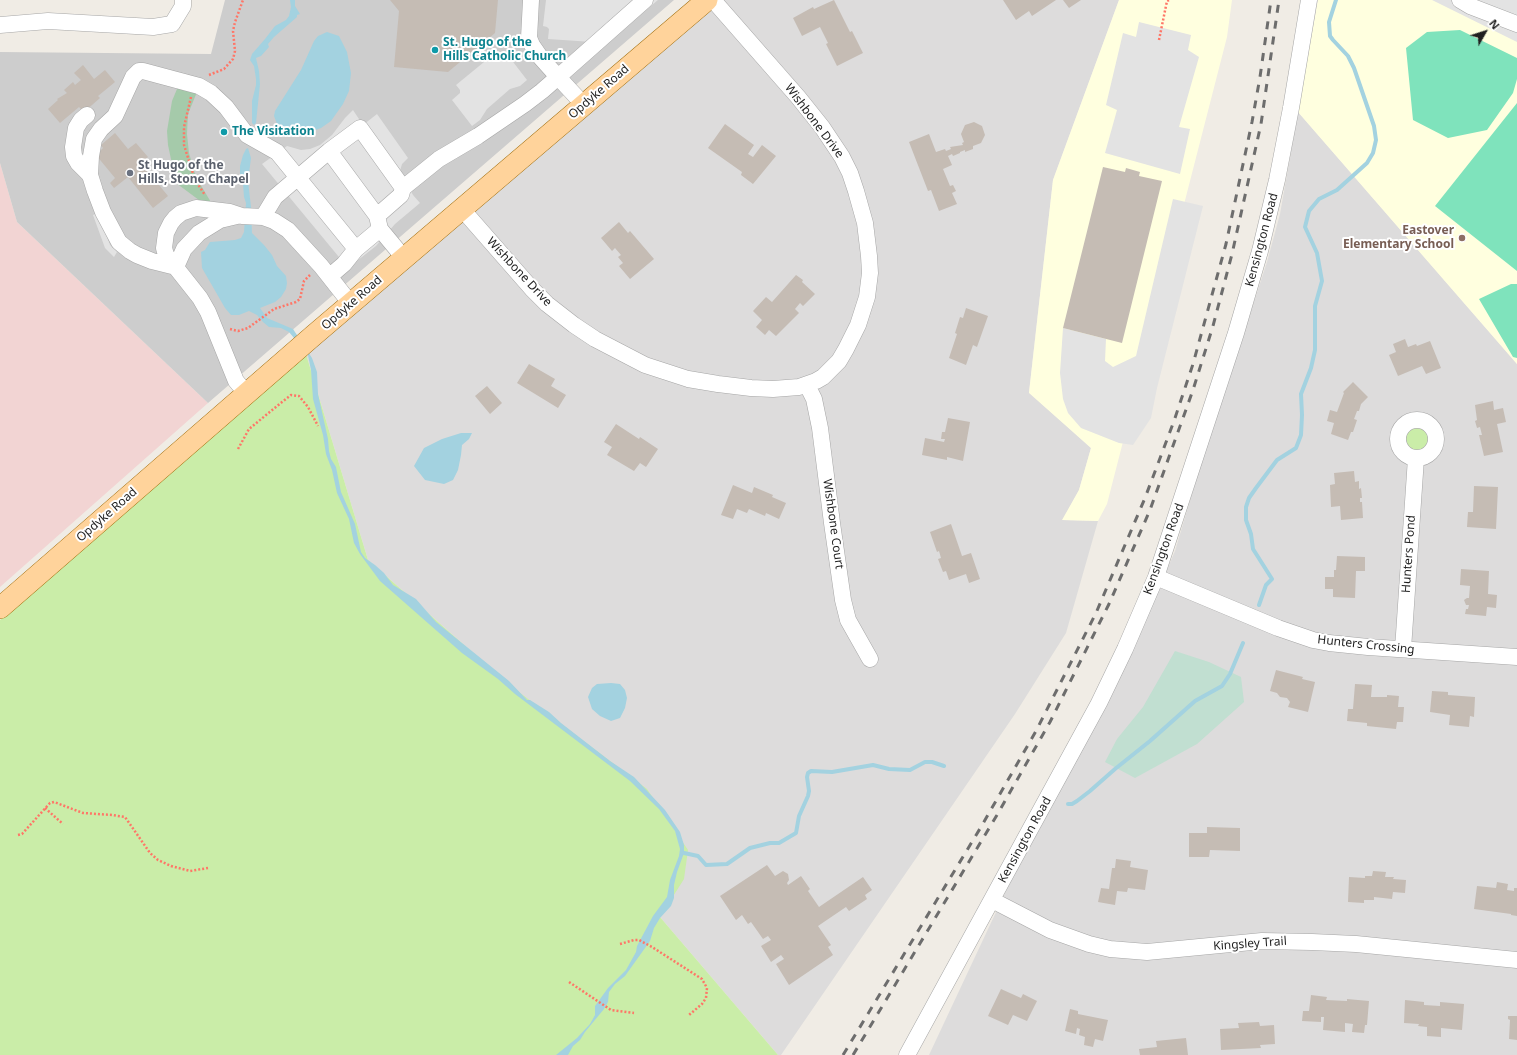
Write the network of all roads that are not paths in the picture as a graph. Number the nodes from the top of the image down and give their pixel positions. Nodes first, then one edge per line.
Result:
1 (183, 0) edge
2 (531, 0) edge
3 (645, 0) edge
4 (707, 0) edge
5 (713, 0) edge
6 (1309, 0) edge
7 (1460, 0) edge
8 (0, 24) edge
9 (1517, 24) edge
10 (558, 77) junction
11 (584, 105) junction
12 (87, 115) dead end
13 (329, 151) junction
14 (90, 174) junction
15 (298, 178) junction
16 (403, 188) junction
17 (462, 209) junction
18 (252, 216) junction
19 (379, 222) junction
20 (356, 249) junction
21 (404, 258) junction
22 (176, 267) junction
23 (326, 271) junction
24 (351, 304) junction
25 (807, 385) junction
26 (247, 394) junction
27 (1416, 458) dead end
28 (1156, 577) junction
29 (0, 608) edge
30 (1403, 649) junction
31 (1517, 657) edge
32 (870, 659) dead end
33 (992, 900) junction
34 (1517, 960) edge
35 (908, 1055) edge

1 - 8 street
2 - 10 street
3 - 10 street
4 - 11 main road, Opdyke Road
5 - 25 street, Wishbone Drive
6 - 28 street, Kensington Road
7 - 9 street
10 - 11 street
10 - 16 street
11 - 17 main road, Opdyke Road
12 - 14 street
13 - 15 street
13 - 16 street
13 - 19 street
14 - 15 street
14 - 22 street
15 - 18 street
15 - 20 street
16 - 19 street
17 - 21 main road, Opdyke Road
17 - 25 street, Wishbone Drive
18 - 22 street
18 - 22 street
18 - 23 street
19 - 20 street
19 - 21 street
20 - 23 street
21 - 24 main road, Opdyke Road
22 - 26 street
23 - 24 street
24 - 26 main road, Opdyke Road
25 - 32 street, Wishbone Court
26 - 29 main road, Opdyke Road
27 - 30 street, Hunters Pond
28 - 30 street, Hunters Crossing
28 - 33 street, Kensington Road
30 - 31 street, Hunters Crossing
33 - 34 street, Kingsley Trail
33 - 35 street, Kensington Road

